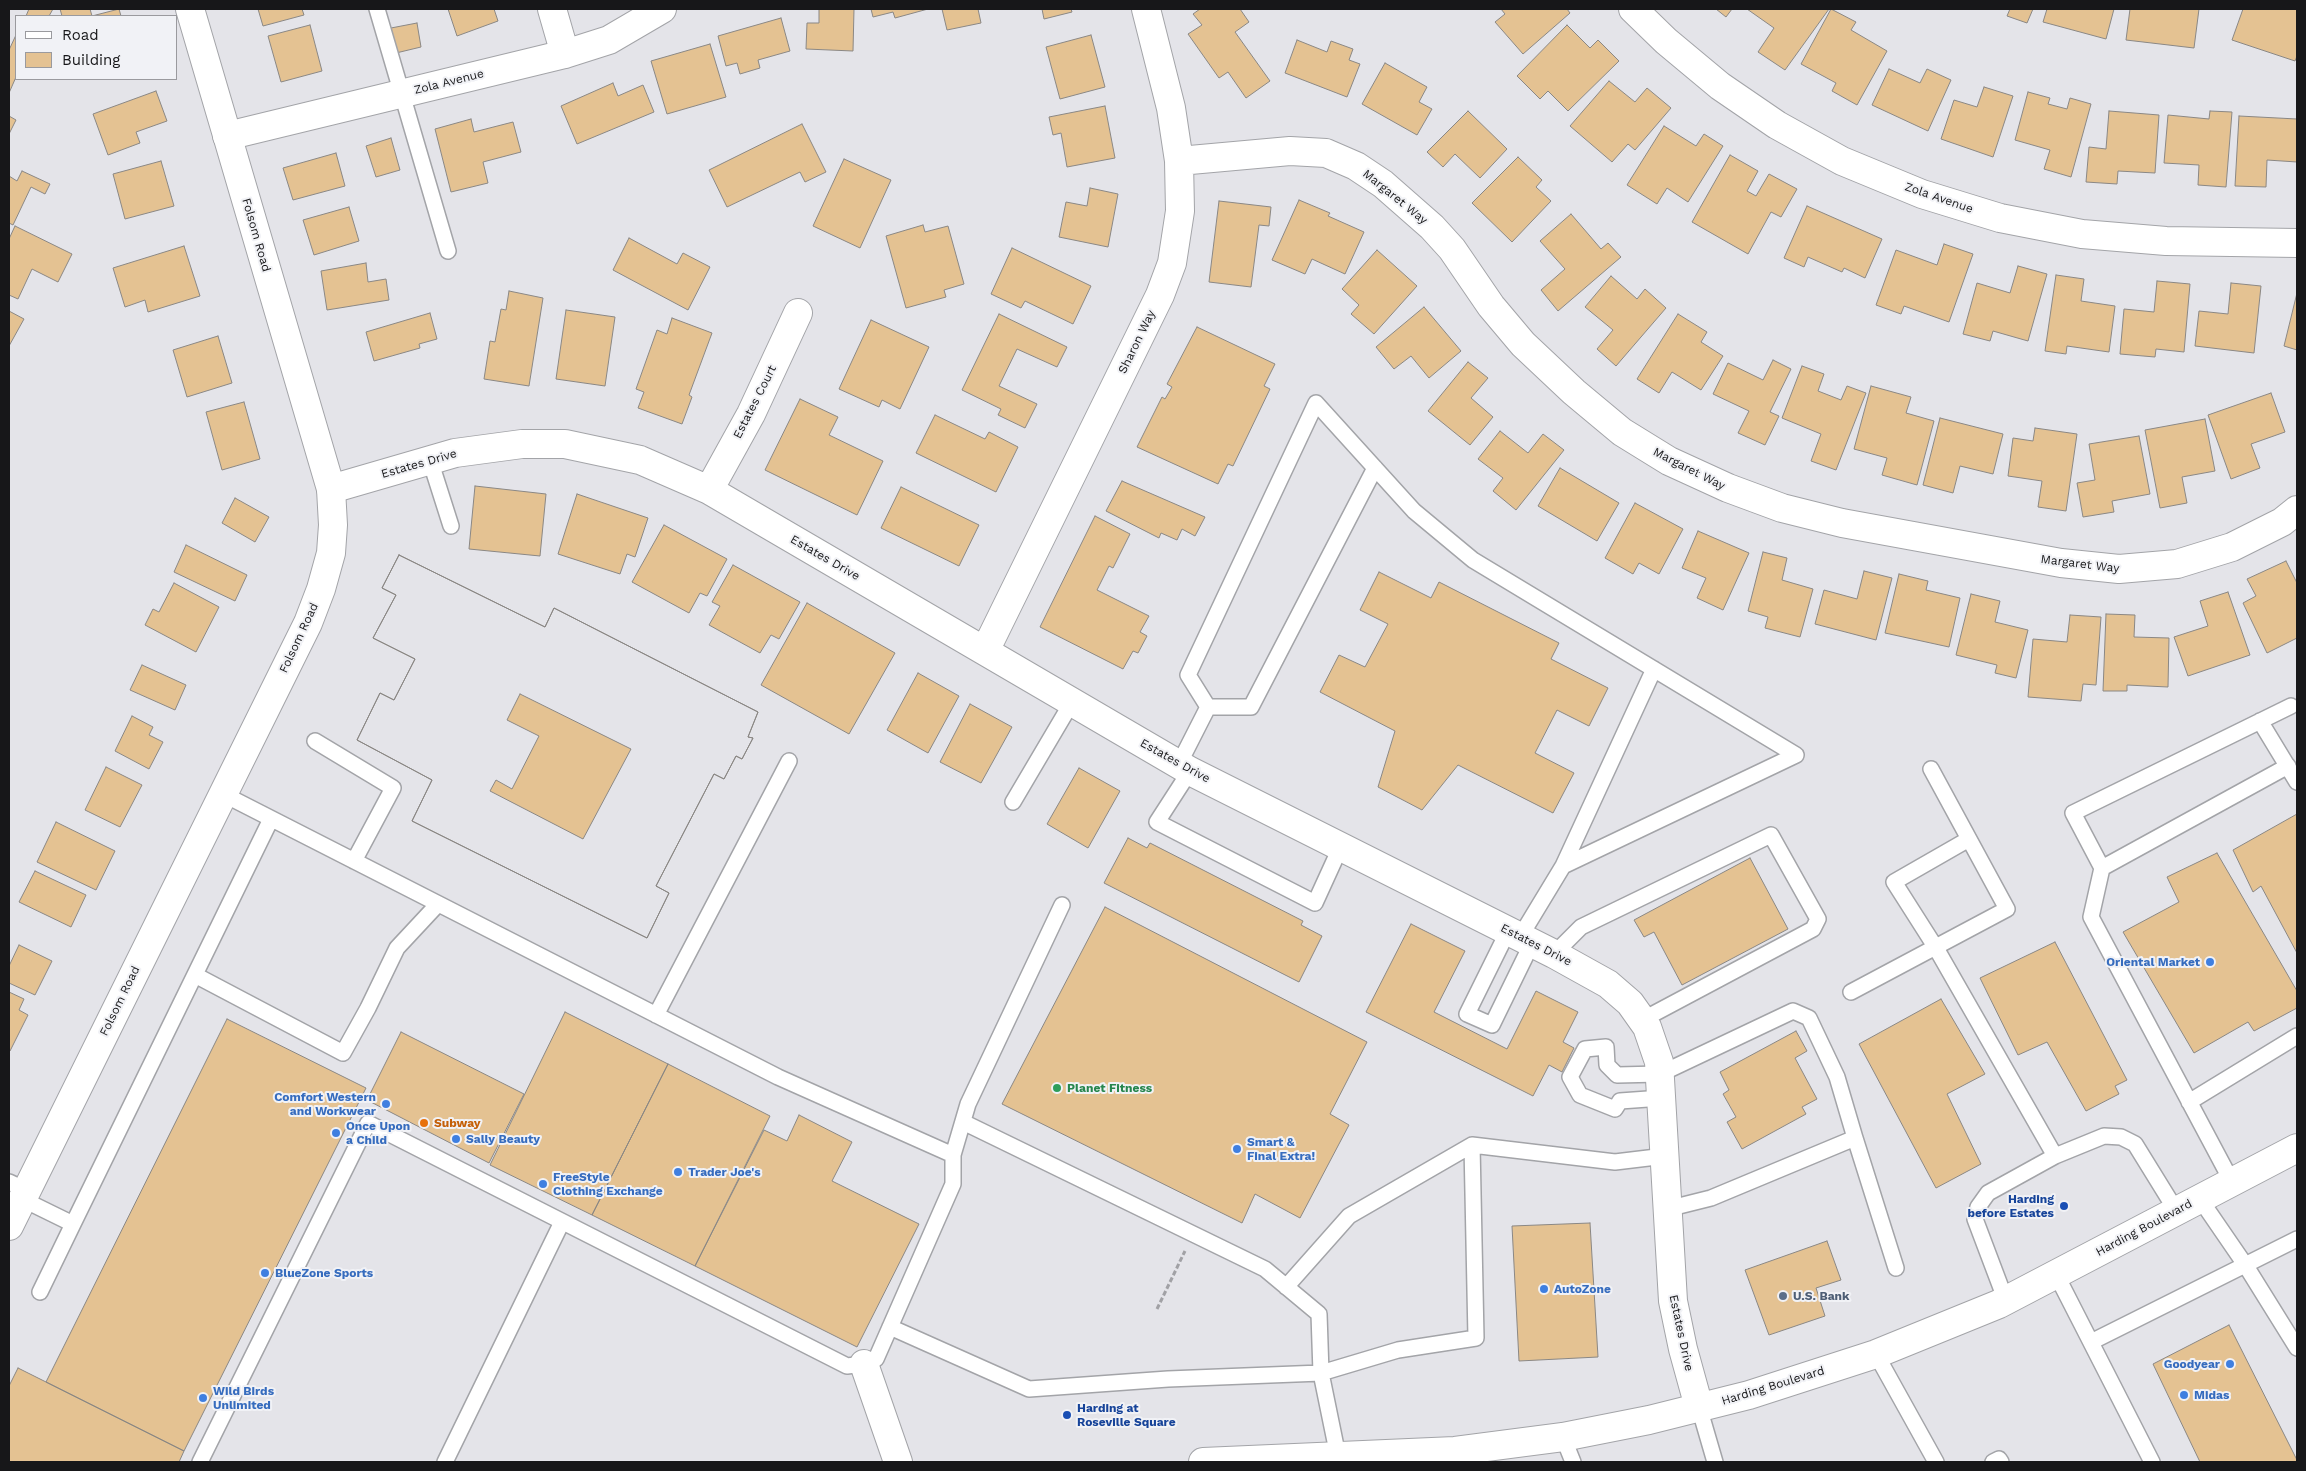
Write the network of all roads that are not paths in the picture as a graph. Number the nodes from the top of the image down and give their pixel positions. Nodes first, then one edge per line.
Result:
1 (190, 9) edge
2 (377, 9) edge
3 (552, 9) edge
4 (662, 9) edge
5 (1146, 9) edge
6 (1633, 9) edge
7 (566, 54) junction
8 (402, 94) junction
9 (227, 136) junction
10 (1179, 161) junction
11 (2297, 243) edge
12 (448, 251) dead end
13 (798, 314) dead end
14 (430, 460) junction
15 (1375, 468) junction
16 (331, 489) junction
17 (708, 490) junction
18 (2297, 510) edge
19 (450, 526) dead end
20 (986, 651) junction
21 (1654, 669) junction
22 (1072, 702) junction
23 (2291, 706) dead end
24 (1208, 708) junction
25 (2260, 721) junction
26 (315, 741) dead end
27 (789, 761) dead end
28 (2288, 766) junction
29 (1184, 767) junction
30 (1931, 769) dead end
31 (2297, 782) edge
32 (223, 794) junction
33 (1013, 802) dead end
34 (271, 819) junction
35 (1969, 839) junction
36 (1341, 846) junction
37 (354, 861) junction
38 (1563, 866) junction
39 (2102, 868) junction
40 (438, 904) junction
41 (1062, 905) dead end
42 (1528, 941) junction
43 (1936, 948) junction
44 (195, 975) junction
45 (1851, 992) dead end
46 (656, 1015) junction
47 (1642, 1020) junction
48 (2297, 1036) edge
49 (1661, 1086) junction
50 (2189, 1102) junction
51 (963, 1122) junction
52 (1855, 1138) junction
53 (1472, 1145) junction
54 (2297, 1148) edge
55 (953, 1155) junction
56 (1665, 1156) junction
57 (2055, 1156) junction
58 (2232, 1182) junction
59 (19, 1190) edge
60 (2188, 1205) junction
61 (1667, 1209) junction
62 (562, 1222) junction
63 (73, 1224) junction
64 (9, 1226) edge
65 (2297, 1239) edge
66 (2246, 1266) junction
67 (1896, 1268) dead end
68 (2056, 1274) junction
69 (1286, 1287) junction
70 (40, 1292) dead end
71 (2006, 1301) junction
72 (890, 1327) junction
73 (2091, 1342) junction
74 (2297, 1348) edge
75 (1876, 1354) junction
76 (864, 1364) junction
77 (1320, 1374) junction
78 (1699, 1407) junction
79 (1563, 1437) junction
80 (1483, 1455) edge
81 (1338, 1460) edge
82 (200, 1462) edge
83 (445, 1462) edge
84 (898, 1462) edge
85 (1203, 1462) edge
86 (1573, 1462) edge
87 (1715, 1462) edge
88 (1936, 1462) edge
89 (1993, 1462) edge
90 (2001, 1462) edge
91 (2152, 1462) edge

1 - 9 street, Folsom Road
2 - 8 lane
3 - 7 street
4 - 7 street, Zola Avenue
5 - 10 street, Sharon Way
6 - 11 street, Zola Avenue
7 - 8 street, Zola Avenue
8 - 9 street, Zola Avenue
8 - 12 lane
9 - 16 street, Folsom Road
10 - 18 street, Margaret Way
10 - 20 street, Sharon Way
13 - 17 street, Estates Court
14 - 16 street, Estates Drive
14 - 17 street, Estates Drive
14 - 19 lane
15 - 21 lane
15 - 24 lane
15 - 24 lane
16 - 32 street, Folsom Road
17 - 20 street, Estates Drive
20 - 22 street, Estates Drive
21 - 38 lane
21 - 38 lane
22 - 29 street, Estates Drive
22 - 33 lane
23 - 25 lane
24 - 29 lane
25 - 28 lane
25 - 39 lane
26 - 37 lane
27 - 46 lane
28 - 31 lane
28 - 39 lane
29 - 36 street, Estates Drive
29 - 36 lane
30 - 35 lane
32 - 34 lane
32 - 59 street, Folsom Road
34 - 37 lane
34 - 44 lane
35 - 43 lane
35 - 43 lane
36 - 42 street, Estates Drive
37 - 40 lane
38 - 42 lane
39 - 50 lane
40 - 44 lane
40 - 46 lane
41 - 51 lane
42 - 42 lane
42 - 47 street, Estates Drive
42 - 47 lane
43 - 45 lane
43 - 57 lane
44 - 63 lane
46 - 55 lane
47 - 49 street, Estates Drive
48 - 50 lane
49 - 49 lane
49 - 52 lane
49 - 56 street, Estates Drive
50 - 58 lane
51 - 55 lane
51 - 69 lane
52 - 61 lane
52 - 67 lane
53 - 56 lane
53 - 69 lane
53 - 77 lane
54 - 58 street, Harding Boulevard
55 - 72 lane
56 - 61 street, Estates Drive
57 - 60 lane
57 - 71 lane
58 - 60 street, Harding Boulevard
59 - 63 lane
59 - 64 street, Folsom Road
60 - 66 lane
60 - 68 street, Harding Boulevard
61 - 78 street, Estates Drive
62 - 76 lane
62 - 82 lane
62 - 83 lane
63 - 70 lane
65 - 66 lane
66 - 73 lane
66 - 74 lane
68 - 71 street, Harding Boulevard
68 - 73 lane
69 - 77 lane
71 - 75 street, Harding Boulevard
72 - 76 lane
72 - 77 lane
73 - 91 lane
75 - 78 street, Harding Boulevard
75 - 88 lane
76 - 84 street
77 - 81 lane
78 - 79 street, Harding Boulevard
78 - 87 lane
79 - 80 street, Harding Boulevard
79 - 86 lane
80 - 81 street, Harding Boulevard
81 - 85 street, Harding Boulevard
89 - 90 lane

